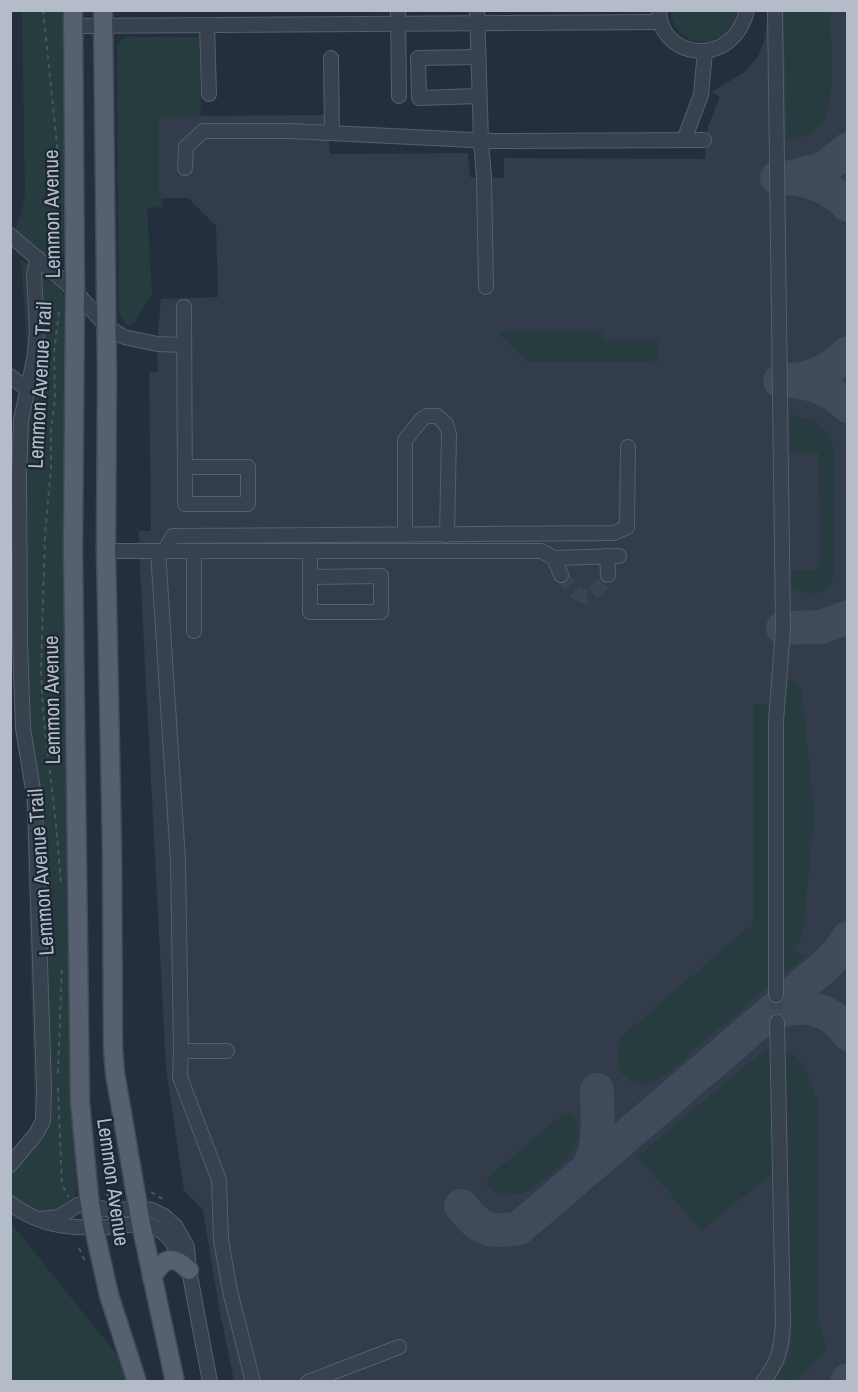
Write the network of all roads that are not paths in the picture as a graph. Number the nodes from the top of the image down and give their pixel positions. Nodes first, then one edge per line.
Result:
1 (184, 10) edge
2 (747, 10) edge
3 (775, 10) edge
4 (597, 16) edge
5 (659, 16) edge
6 (398, 17) edge
7 (477, 17) edge
8 (73, 18) edge
9 (103, 18) edge
10 (184, 25) junction
11 (207, 25) junction
12 (705, 51) junction
13 (478, 57) junction
14 (331, 58) dead end
15 (209, 94) dead end
16 (399, 96) dead end
17 (479, 96) junction
18 (332, 133) junction
19 (481, 140) junction
20 (684, 140) junction
21 (704, 140) dead end
22 (185, 168) dead end
23 (10, 235) edge
24 (38, 258) junction
25 (486, 287) dead end
26 (75, 291) junction
27 (184, 307) dead end
28 (106, 326) junction
29 (184, 345) junction
30 (10, 376) edge
31 (27, 389) junction
32 (628, 447) dead end
33 (185, 467) junction
34 (405, 535) junction
35 (447, 535) junction
36 (106, 551) junction
37 (161, 551) junction
38 (194, 551) junction
39 (310, 551) junction
40 (73, 552) junction
41 (554, 558) junction
42 (608, 574) dead end
43 (561, 575) tunnel mouth
44 (310, 577) junction
45 (194, 631) dead end
46 (776, 995) tunnel mouth
47 (777, 1022) tunnel mouth
48 (181, 1051) junction
49 (227, 1051) dead end
50 (10, 1165) edge
51 (84, 1201) junction
52 (10, 1203) edge
53 (138, 1208) junction
54 (39, 1219) junction
55 (94, 1228) junction
56 (189, 1270) junction
57 (152, 1278) junction
58 (399, 1347) dead end
59 (137, 1382) edge
60 (175, 1382) edge
61 (210, 1382) edge
62 (253, 1382) edge
63 (308, 1382) edge
64 (763, 1382) edge

1 - 10 street
2 - 12 street
3 - 46 street
4 - 5 street
4 - 7 street
5 - 12 street
6 - 7 street
6 - 11 street
6 - 16 street
7 - 13 street
8 - 9 street
8 - 26 main road, Lemmon Avenue
9 - 10 street
9 - 28 main road, Lemmon Avenue
10 - 11 street
11 - 15 street
12 - 20 street
13 - 17 street
13 - 17 street
14 - 18 street
17 - 19 street
18 - 19 street
18 - 22 street
19 - 20 street
19 - 25 street
20 - 21 street
23 - 24 street
24 - 26 street
24 - 31 street
26 - 28 street
26 - 40 main road, Lemmon Avenue
27 - 29 street
28 - 29 street
28 - 36 main road, Lemmon Avenue
29 - 33 street
30 - 31 street
31 - 50 street
32 - 35 street
33 - 33 street
34 - 35 street
34 - 35 street
34 - 37 street
36 - 37 street
36 - 40 main road
36 - 53 main road, Lemmon Avenue
37 - 38 street
37 - 48 street
38 - 39 street
38 - 45 street
39 - 41 street
39 - 44 street
40 - 51 main road, Lemmon Avenue
41 - 42 street
41 - 43 street
44 - 44 street
47 - 64 street
48 - 49 street
48 - 62 street
51 - 53 street
51 - 54 street
51 - 55 main road, Lemmon Avenue
52 - 54 street
53 - 55 street
53 - 56 street
53 - 57 main road, Lemmon Avenue
54 - 55 street
55 - 59 main road, Lemmon Avenue
56 - 57 main road
56 - 61 street
57 - 60 main road, Lemmon Avenue
58 - 63 street

